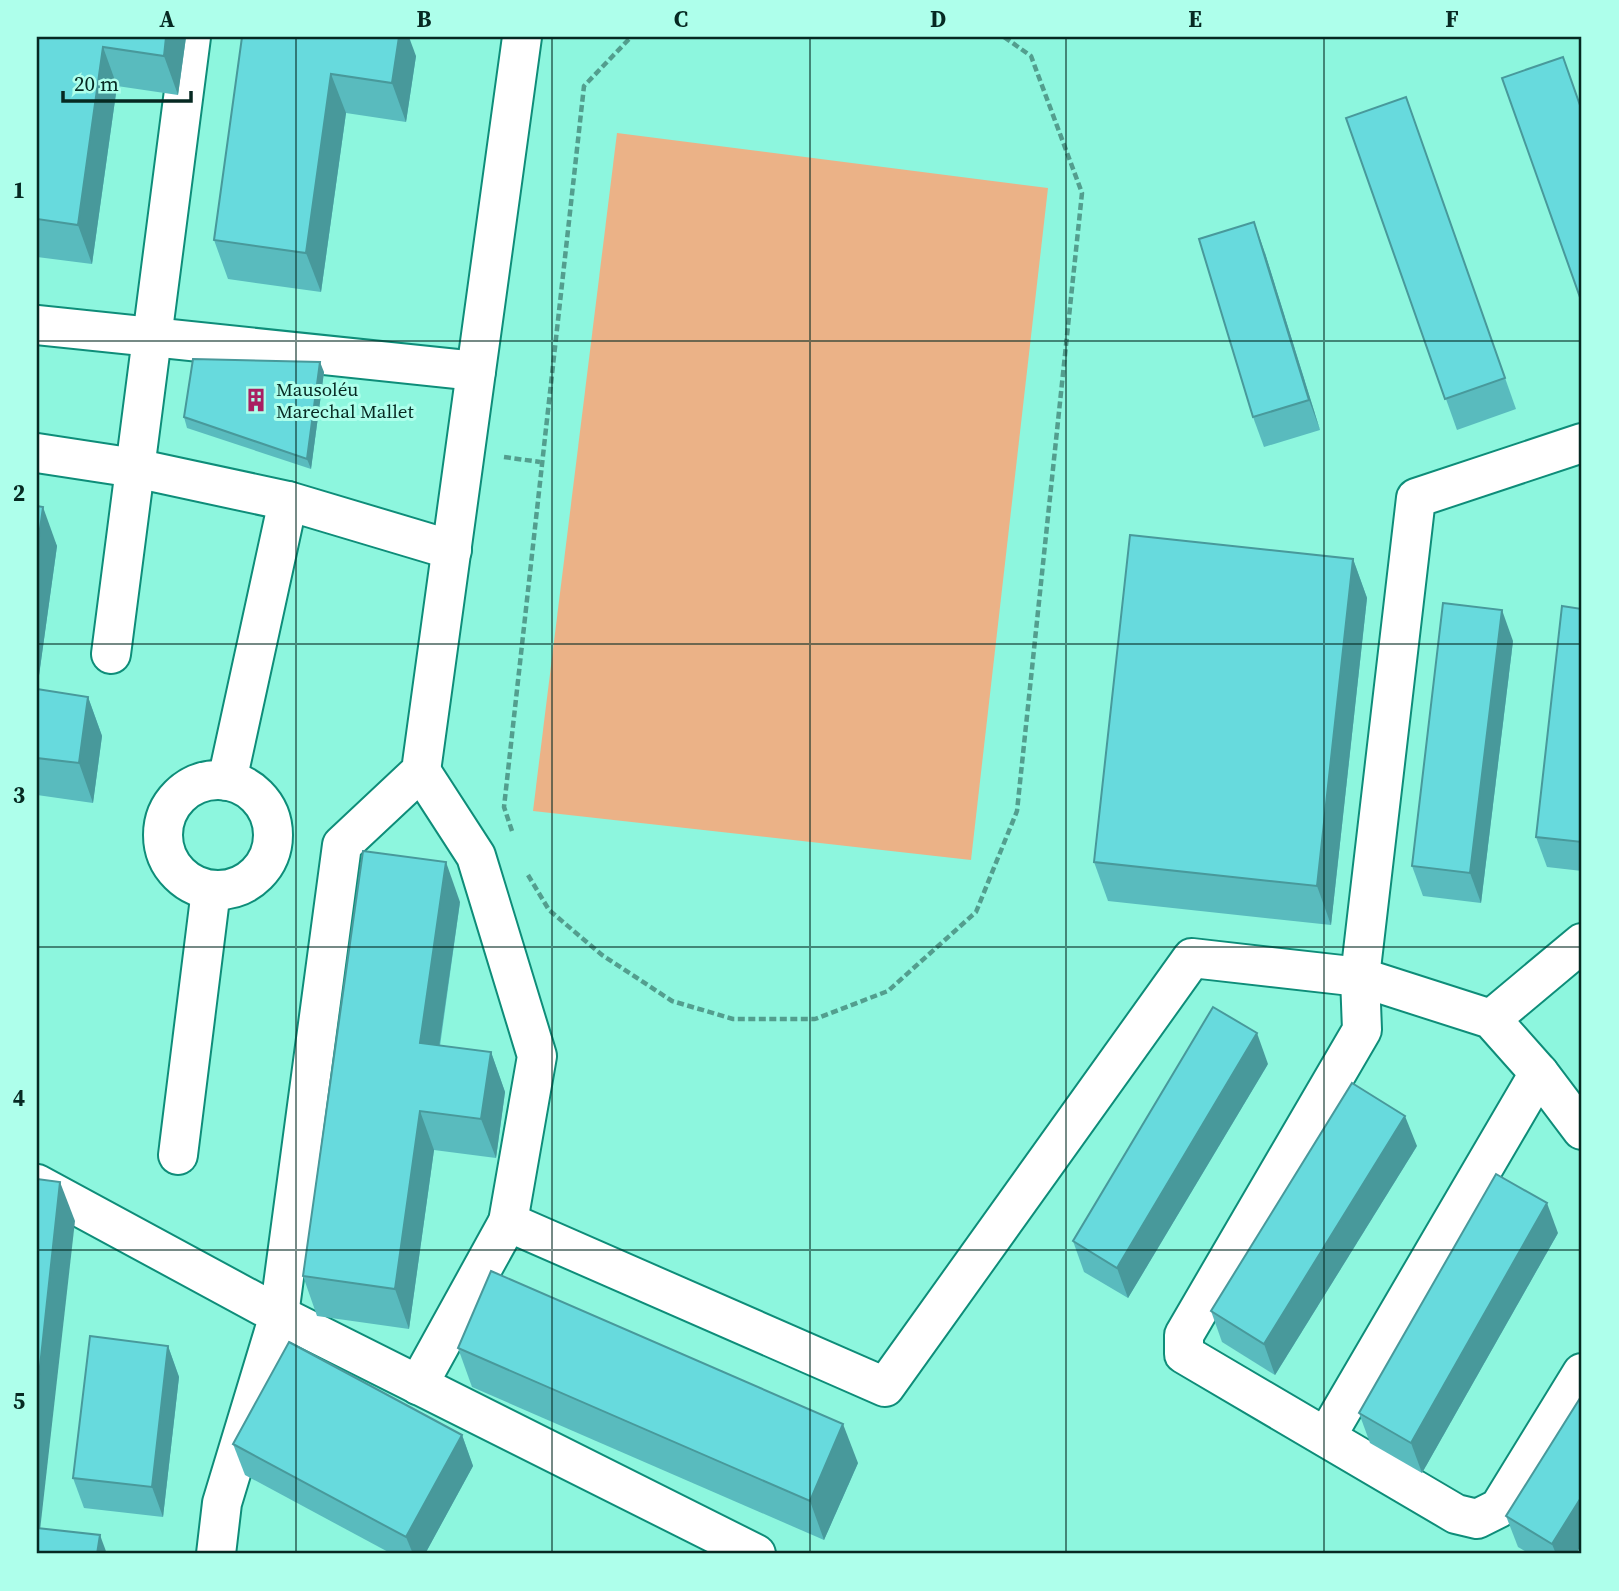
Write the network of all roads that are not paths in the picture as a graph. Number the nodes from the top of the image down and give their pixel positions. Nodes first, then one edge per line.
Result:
1 (191, 37) edge
2 (522, 37) edge
3 (37, 326) edge
4 (152, 339) junction
5 (476, 371) junction
6 (1582, 443) edge
7 (37, 453) edge
8 (135, 468) junction
9 (288, 501) junction
10 (452, 550) junction
11 (111, 654) dead end
12 (421, 771) junction
13 (228, 781) junction
14 (211, 890) junction
15 (1582, 943) edge
16 (1360, 977) junction
17 (1491, 1019) junction
18 (1539, 1073) junction
19 (1582, 1130) edge
20 (178, 1155) dead end
21 (37, 1184) edge
22 (508, 1222) junction
23 (279, 1315) junction
24 (1582, 1373) edge
25 (418, 1385) junction
26 (1326, 1437) junction
27 (216, 1554) edge
28 (756, 1554) edge

1 - 4 lane
2 - 5 lane
3 - 4 lane
4 - 5 lane
4 - 8 lane
5 - 10 lane
6 - 16 lane
7 - 8 lane
8 - 9 lane
8 - 11 lane
9 - 10 lane
9 - 13 lane
10 - 12 lane
12 - 22 lane
12 - 23 lane
13 - 14 lane
13 - 14 lane
14 - 20 lane
15 - 17 lane
16 - 17 lane
16 - 22 lane
16 - 26 lane
17 - 18 lane
18 - 19 lane
18 - 26 lane
21 - 23 lane
22 - 25 lane
23 - 25 lane
23 - 27 lane
24 - 26 lane
25 - 28 lane

